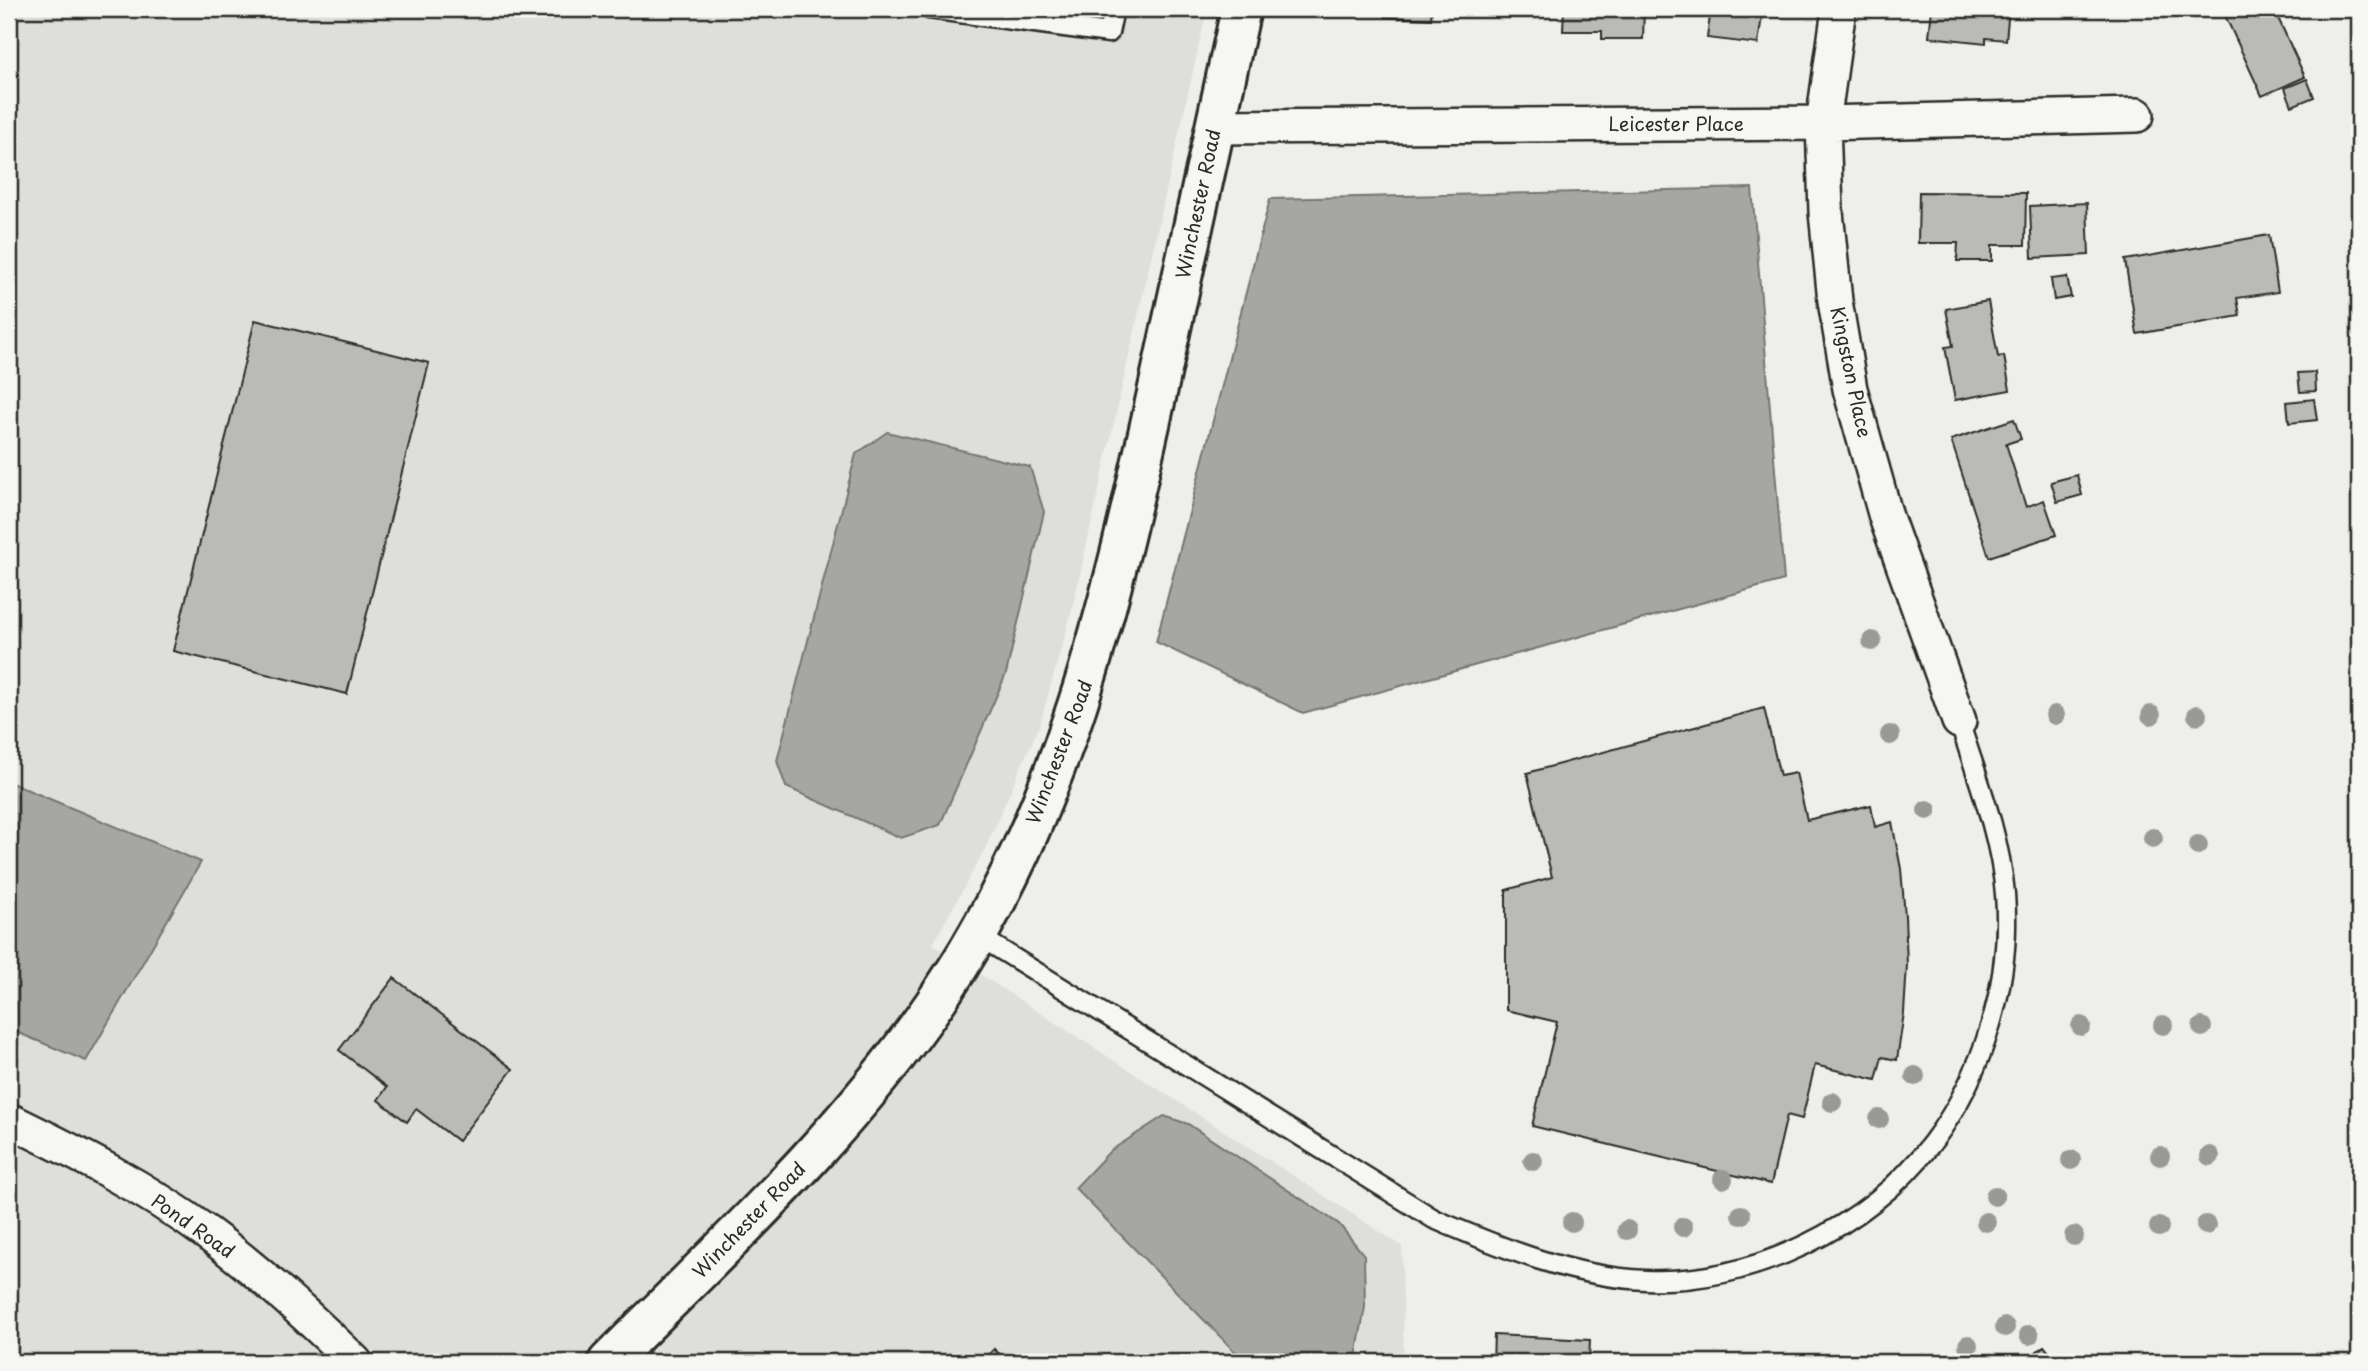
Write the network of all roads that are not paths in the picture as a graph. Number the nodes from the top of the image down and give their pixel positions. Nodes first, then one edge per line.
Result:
1 (929, 9) edge
2 (1114, 9) edge
3 (1241, 9) edge
4 (1839, 9) edge
5 (2137, 115) dead end
6 (1823, 123) junction
7 (1215, 127) junction
8 (1959, 721) joint
9 (977, 935) junction
10 (9, 1120) edge
11 (355, 1362) edge
12 (608, 1362) edge

1 - 2 lane
3 - 7 street, Winchester Road
4 - 6 street, Kingston Place
5 - 6 street, Leicester Place
6 - 7 street, Leicester Place
6 - 8 street, Kingston Place
7 - 9 street, Winchester Road
8 - 9 lane
9 - 12 street, Winchester Road
10 - 11 street, Pond Road

